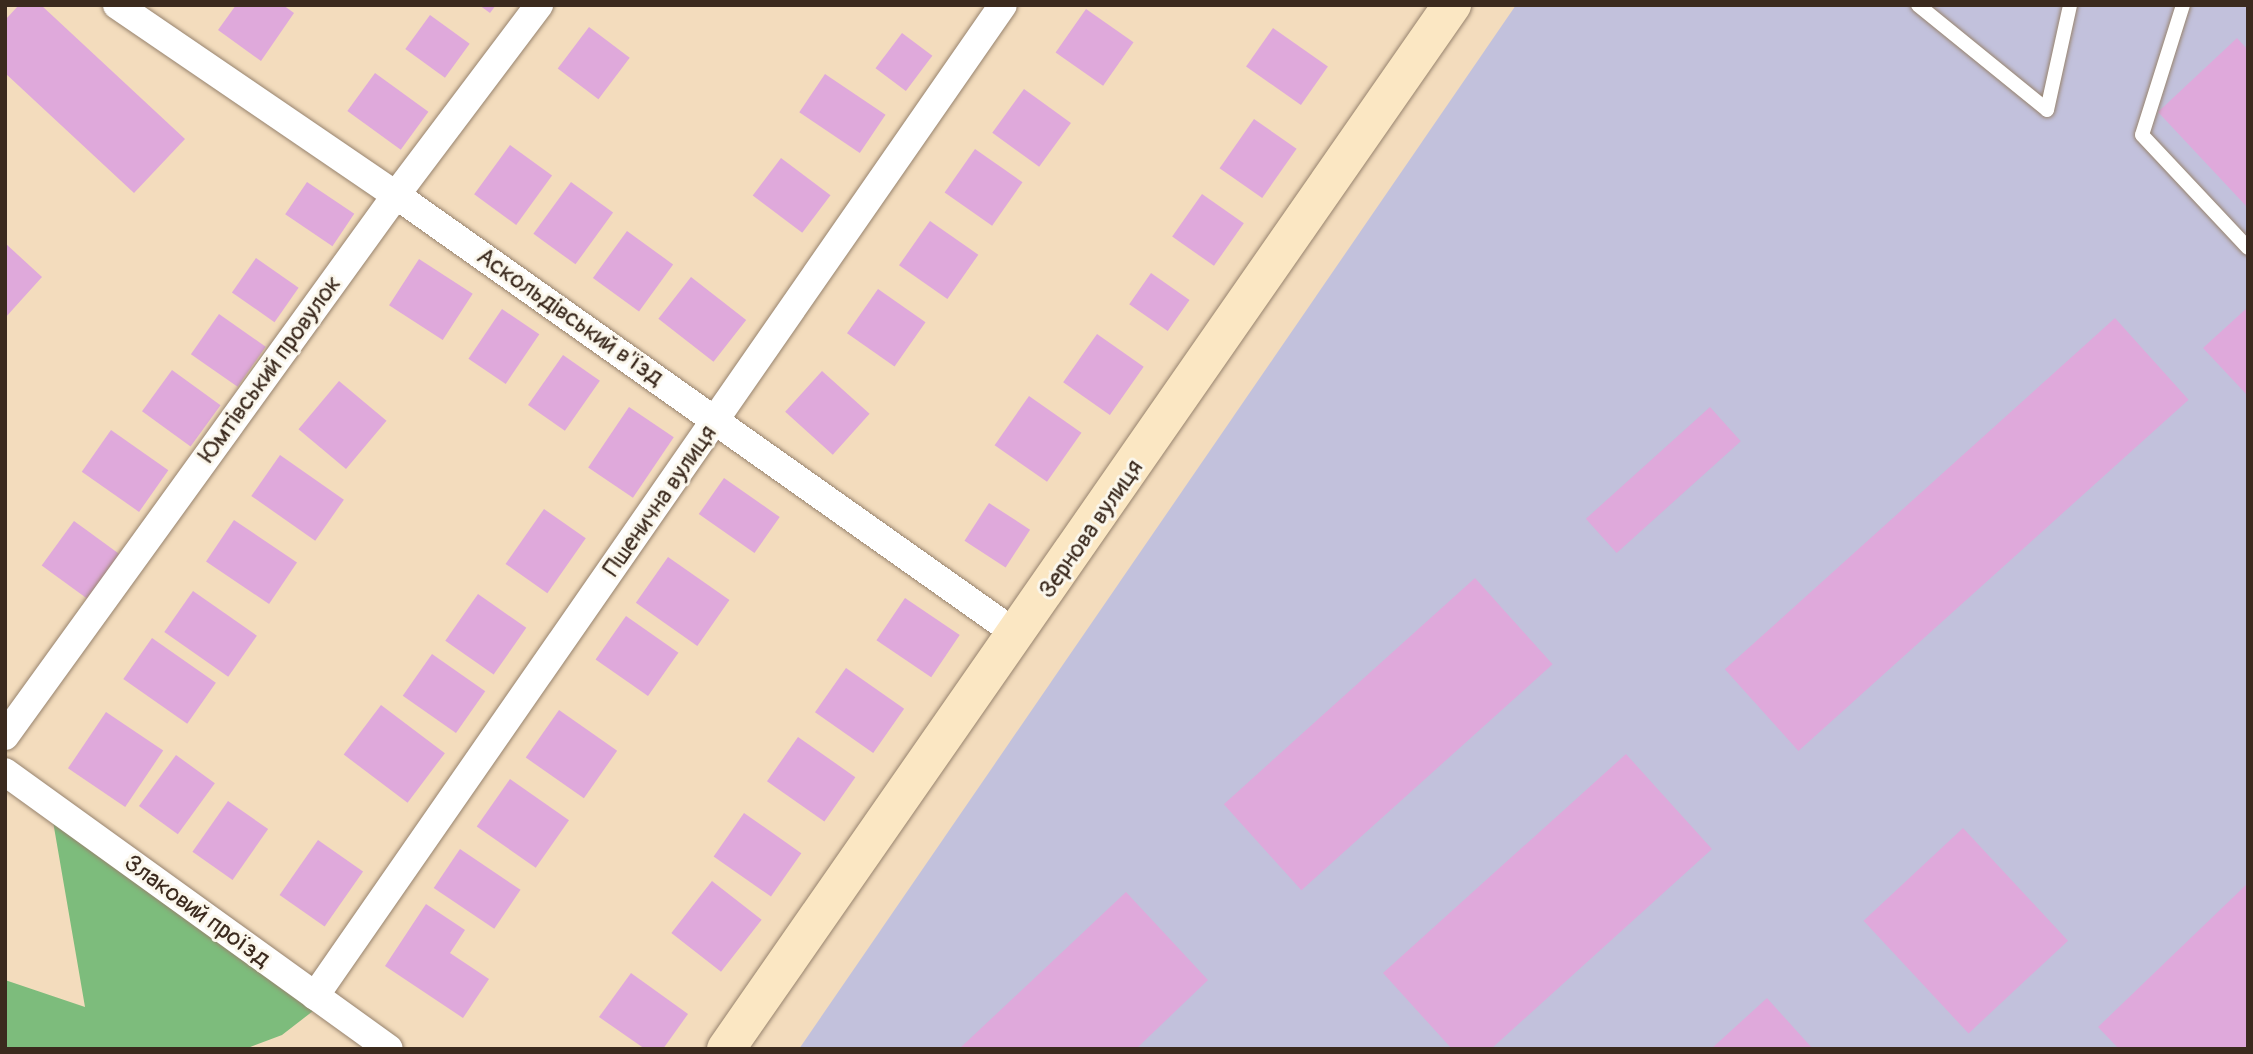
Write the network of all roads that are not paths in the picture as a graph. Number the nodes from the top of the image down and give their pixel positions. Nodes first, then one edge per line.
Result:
1 (117, 5) edge
2 (539, 5) edge
3 (1003, 5) edge
4 (1452, 5) edge
5 (1918, 5) edge
6 (2070, 5) edge
7 (2183, 5) edge
8 (396, 195) junction
9 (2248, 248) edge
10 (717, 420) junction
11 (1018, 635) junction
12 (5, 736) edge
13 (5, 772) edge
14 (315, 996) junction
15 (389, 1049) edge
16 (726, 1049) edge

1 - 8 street, Аскольдівський в'їзд
2 - 8 street, Юмтівський провулок
3 - 10 street, Пшенична вулиця
4 - 11 street, Зернова вулиця
5 - 6 lane
7 - 9 lane
8 - 10 street, Аскольдівський в'їзд
8 - 12 street, Юмтівський провулок
10 - 11 street, Аскольдівський в'їзд
10 - 14 street, Пшенична вулиця
11 - 16 street, Зернова вулиця
13 - 14 street, Злаковий проїзд
14 - 15 street, Злаковий проїзд

